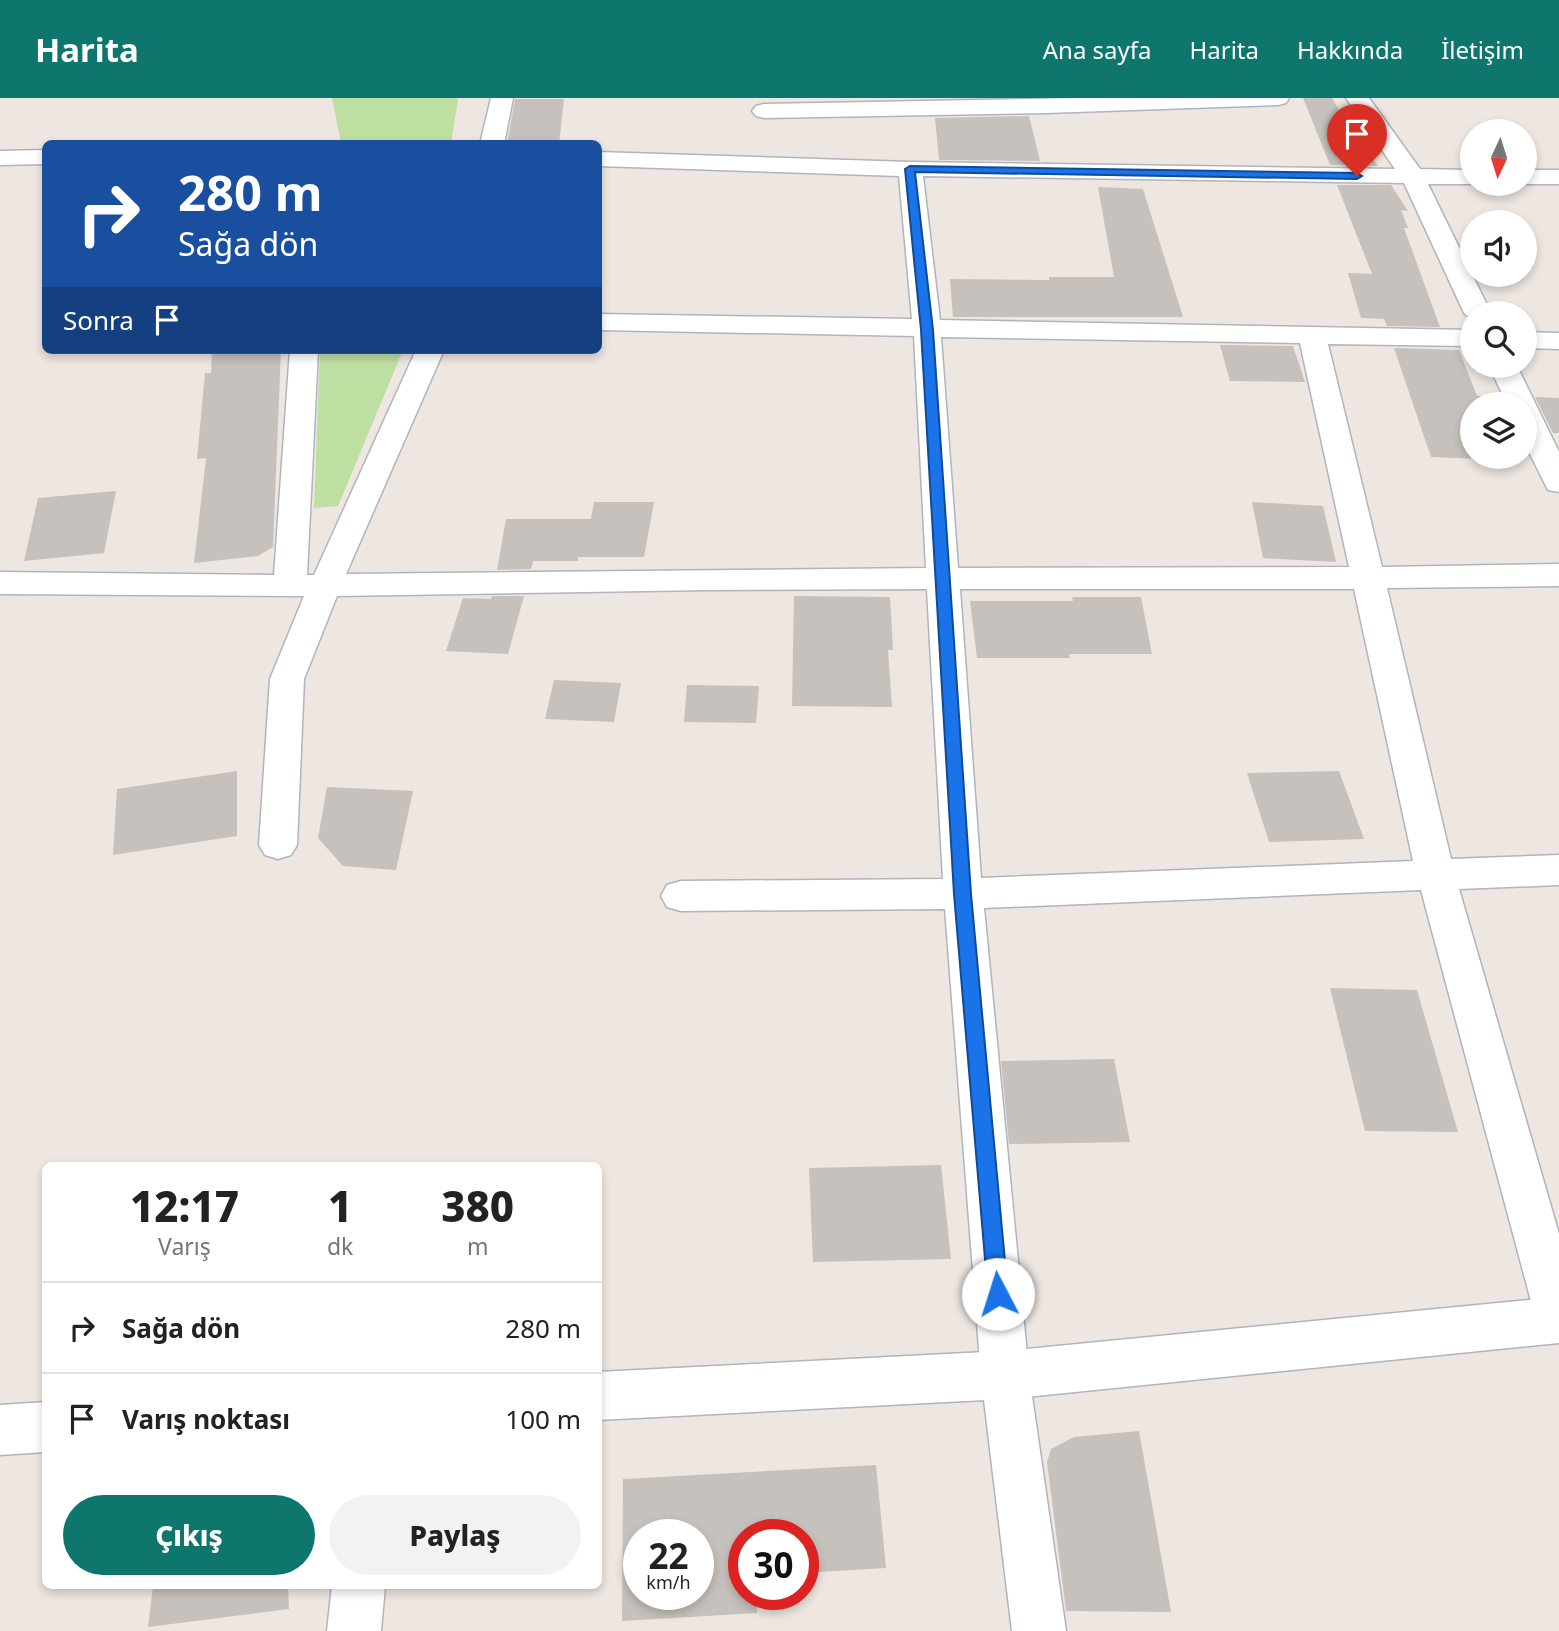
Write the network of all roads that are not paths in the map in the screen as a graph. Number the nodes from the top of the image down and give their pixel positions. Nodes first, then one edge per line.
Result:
1 (502, 98) edge
2 (1278, 98) edge
3 (1357, 98) edge
4 (1044, 102) edge
5 (762, 104) edge
6 (493, 140) edge
7 (42, 157) edge
8 (0, 158) edge
9 (602, 159) edge
10 (771, 166) junction
11 (910, 169) junction
12 (1413, 177) junction
13 (1460, 177) edge
14 (1537, 177) edge
15 (1559, 177) edge
16 (1472, 301) edge
17 (602, 322) edge
18 (927, 330) junction
19 (1312, 334) junction
20 (1460, 338) edge
21 (1537, 340) edge
22 (1559, 341) edge
23 (304, 354) edge
24 (428, 354) edge
25 (1537, 438) edge
26 (1559, 483) edge
27 (1559, 575) edge
28 (943, 578) junction
29 (1367, 578) junction
30 (0, 583) edge
31 (290, 586) junction
32 (325, 586) junction
33 (278, 845) dead end
34 (1559, 870) edge
35 (1436, 876) junction
36 (962, 894) junction
37 (681, 896) dead end
38 (1559, 1318) edge
39 (1005, 1375) junction
40 (602, 1396) edge
41 (42, 1427) edge
42 (0, 1430) edge
43 (359, 1589) edge
44 (354, 1631) edge
45 (1039, 1631) edge

1 - 6 street
2 - 4 street
3 - 12 street
4 - 5 street
5 - 10 street
7 - 8 street
9 - 10 street
10 - 11 street
11 - 12 street
11 - 18 street
12 - 13 street
12 - 16 street
14 - 15 street
17 - 18 street
18 - 19 street
18 - 28 street
19 - 20 street
19 - 29 street
21 - 22 street
23 - 31 street
24 - 32 street
25 - 26 street
27 - 29 street
28 - 29 street
28 - 32 street
28 - 36 street
29 - 35 street
30 - 31 street
31 - 32 street
32 - 33 street
34 - 35 street
35 - 36 street
35 - 38 street
36 - 37 street
36 - 39 street
38 - 39 street
39 - 40 street
39 - 45 street
41 - 42 street
43 - 44 street

